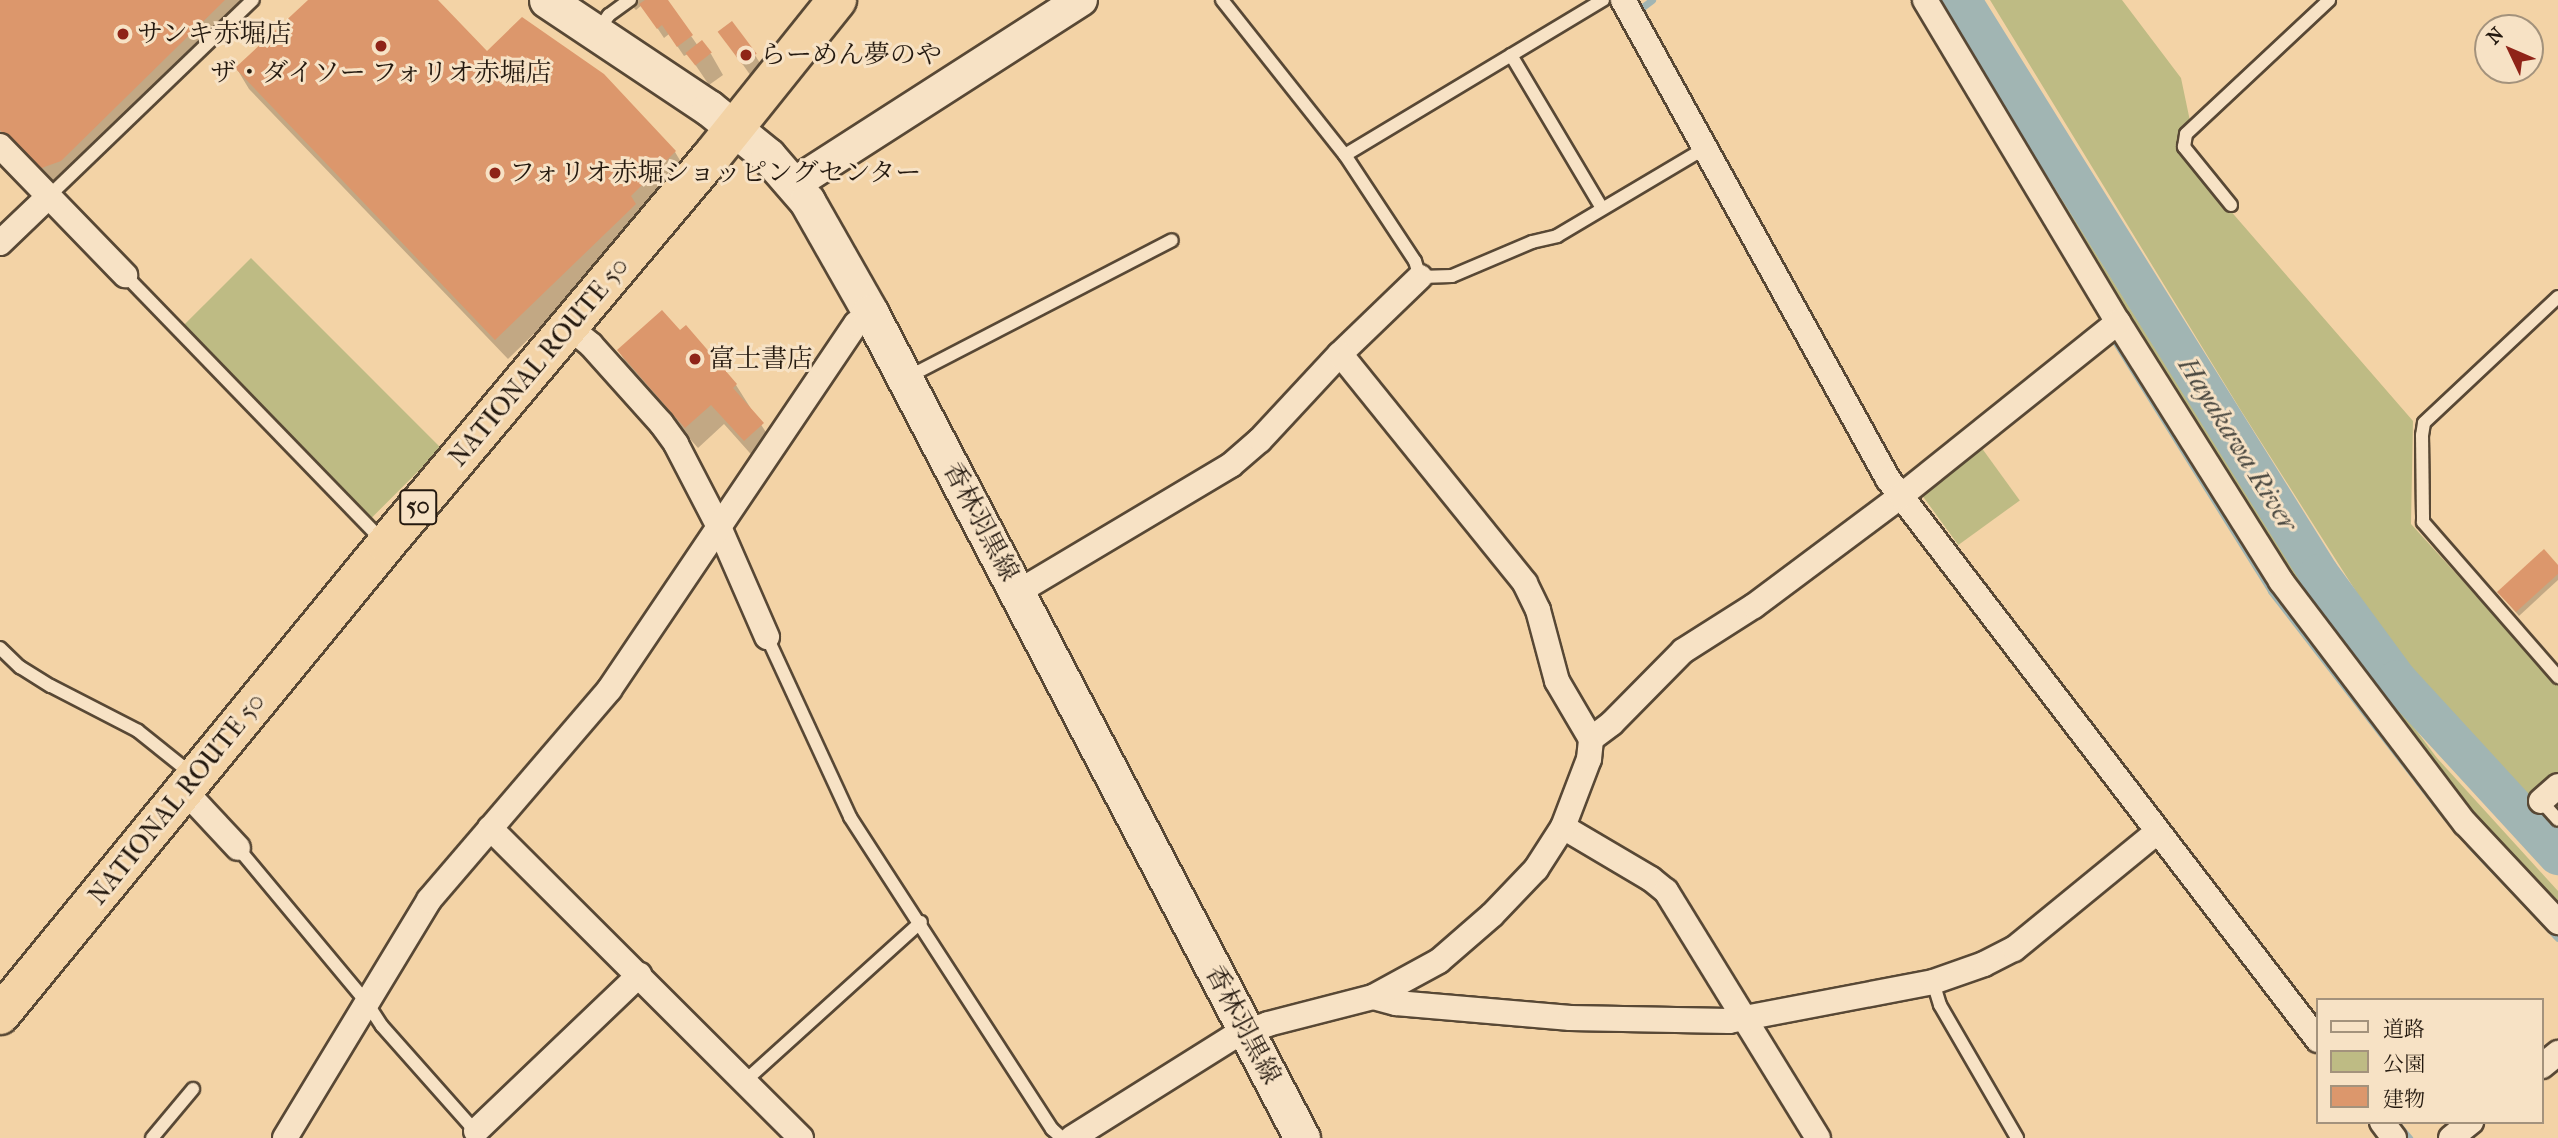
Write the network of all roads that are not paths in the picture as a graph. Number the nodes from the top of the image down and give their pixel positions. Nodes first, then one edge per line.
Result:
1 (253, 0) edge
2 (547, 0) edge
3 (630, 0) edge
4 (837, 0) edge
5 (1081, 0) edge
6 (1223, 0) edge
7 (1603, 0) edge
8 (1623, 0) edge
9 (1925, 0) edge
10 (2329, 0) edge
11 (597, 32) junction
12 (1511, 55) junction
13 (735, 128) junction
14 (0, 146) edge
15 (1705, 148) junction
16 (1345, 155) junction
17 (794, 184) junction
18 (48, 197) junction
19 (2231, 205) dead end
20 (1602, 208) junction
21 (1172, 240) dead end
22 (0, 243) edge
23 (125, 275) joint
24 (1420, 277) junction
25 (2558, 297) edge
26 (870, 312) junction
27 (2118, 322) junction
28 (569, 327) junction
29 (1340, 354) junction
30 (905, 379) junction
31 (1900, 496) junction
32 (719, 527) junction
33 (386, 544) junction
34 (1017, 592) junction
35 (766, 637) joint
36 (0, 648) edge
37 (2558, 677) edge
38 (1591, 739) junction
39 (190, 784) junction
40 (2549, 794) edge
41 (2558, 820) edge
42 (1563, 827) junction
43 (490, 828) junction
44 (2157, 832) junction
45 (238, 848) joint
46 (921, 922) junction
47 (2558, 922) edge
48 (639, 975) junction
49 (1933, 982) junction
50 (1373, 997) junction
51 (367, 1003) junction
52 (0, 1015) edge
53 (1746, 1019) junction
54 (1246, 1031) junction
55 (2316, 1037) edge
56 (2558, 1053) edge
57 (2544, 1064) edge
58 (745, 1081) junction
59 (193, 1089) dead end
60 (2468, 1124) edge
61 (479, 1135) edge
62 (152, 1138) edge
63 (285, 1138) edge
64 (801, 1138) edge
65 (1062, 1138) edge
66 (1072, 1138) edge
67 (1302, 1138) edge
68 (1818, 1138) edge
69 (2017, 1138) edge
70 (2451, 1138) edge

1 - 18 lane
2 - 11 main road, 香林羽黒線
3 - 11 lane
4 - 13 highway, NATIONAL ROUTE 50 / 50
5 - 17 street
6 - 16 lane
7 - 12 lane
8 - 15 street
9 - 27 street
10 - 19 lane
11 - 13 main road, 香林羽黒線
12 - 16 lane
12 - 20 lane
13 - 17 main road, 香林羽黒線
13 - 28 highway, NATIONAL ROUTE 50 / 50
14 - 18 street
15 - 20 lane
15 - 31 street
16 - 24 lane
17 - 26 main road, 香林羽黒線
18 - 22 street
18 - 23 street
20 - 24 lane
21 - 30 lane
23 - 33 lane
24 - 29 street
25 - 37 lane
26 - 30 main road, 香林羽黒線
26 - 32 street
27 - 31 street
27 - 47 street
28 - 32 street
28 - 33 highway, NATIONAL ROUTE 50 / 50
29 - 34 street
29 - 38 street
30 - 34 main road, 香林羽黒線
31 - 38 street
31 - 44 street
32 - 35 street
32 - 43 street
33 - 39 highway, NATIONAL ROUTE 50 / 50
34 - 54 main road, 香林羽黒線
35 - 46 lane
36 - 39 lane
38 - 42 street
39 - 45 street
39 - 52 highway, NATIONAL ROUTE 50 / 50
40 - 41 lane
42 - 50 street
42 - 53 street
43 - 48 street
43 - 51 street
44 - 49 street
44 - 55 street
45 - 51 lane
46 - 58 lane
46 - 65 lane
48 - 58 street
48 - 61 street
49 - 53 street
49 - 69 lane
50 - 53 street
50 - 54 street
51 - 61 lane
51 - 63 street
53 - 68 street
54 - 66 street
54 - 67 main road, 香林羽黒線
56 - 57 street
58 - 64 street
59 - 62 lane
60 - 70 street

